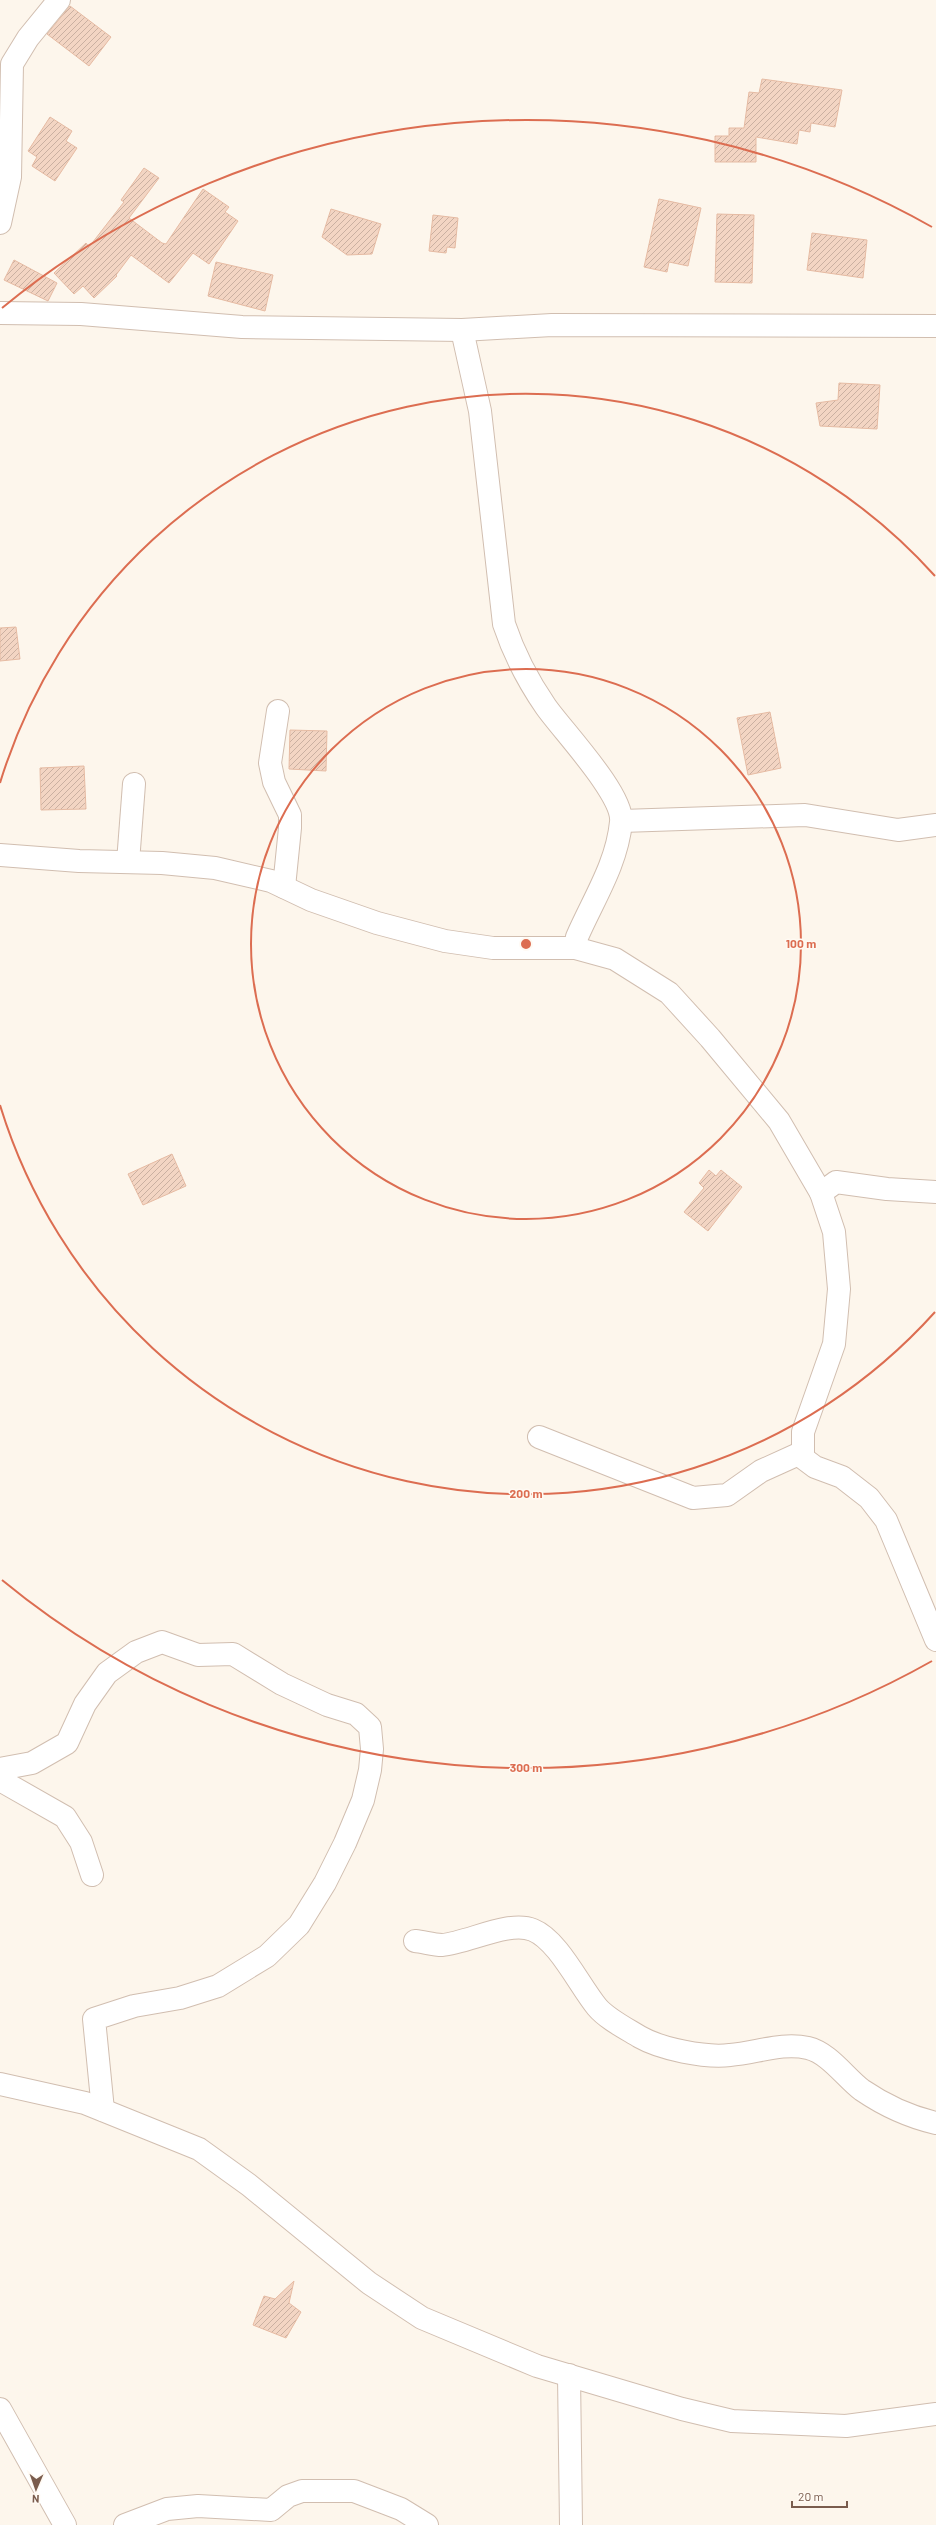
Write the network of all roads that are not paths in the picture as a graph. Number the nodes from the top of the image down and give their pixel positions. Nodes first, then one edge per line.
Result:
1 (59, 0) edge
2 (0, 223) edge
3 (0, 313) edge
4 (936, 326) edge
5 (462, 330) junction
6 (278, 712) dead end
7 (134, 784) dead end
8 (622, 821) junction
9 (936, 825) edge
10 (0, 855) edge
11 (128, 862) junction
12 (284, 887) junction
13 (575, 948) junction
14 (936, 1192) edge
15 (820, 1194) junction
16 (539, 1437) dead end
17 (803, 1452) junction
18 (936, 1640) edge
19 (0, 1770) edge
20 (0, 1780) edge
21 (92, 1875) dead end
22 (415, 1941) dead end
23 (0, 2084) edge
24 (103, 2110) junction
25 (936, 2123) edge
26 (569, 2375) junction
27 (0, 2409) edge
28 (936, 2414) edge
29 (65, 2525) edge
30 (125, 2525) edge
31 (427, 2525) edge
32 (571, 2525) edge

1 - 2 street
3 - 5 street
4 - 5 street
5 - 8 street
6 - 12 street
7 - 11 street
8 - 9 street
8 - 13 street
10 - 11 street
11 - 12 street
12 - 13 street
13 - 15 street
14 - 15 street
15 - 17 street
16 - 17 street
17 - 18 street
19 - 24 street
20 - 21 street
22 - 25 street
23 - 24 street
24 - 26 street
26 - 28 street
26 - 32 street
27 - 29 street
30 - 31 street

